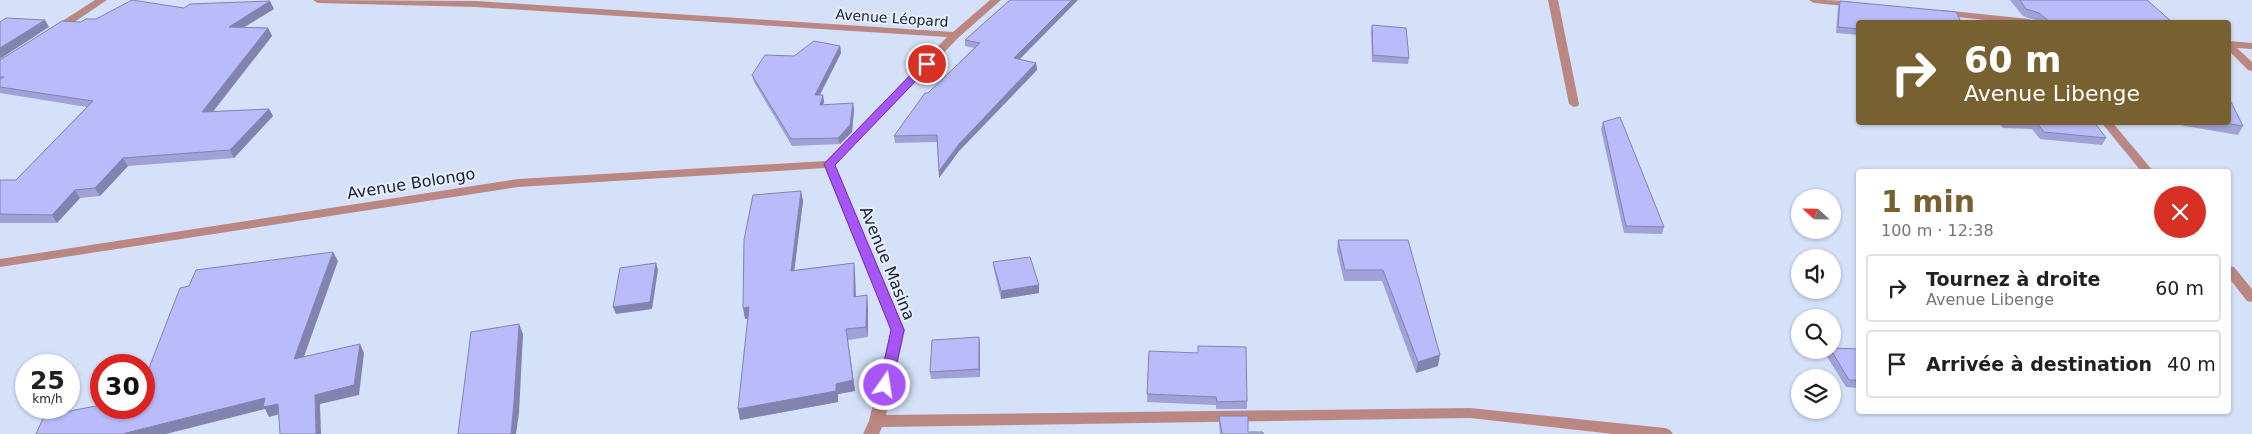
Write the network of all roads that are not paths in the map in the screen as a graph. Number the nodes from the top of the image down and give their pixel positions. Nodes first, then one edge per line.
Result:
1 (102, 0) edge
2 (318, 0) edge
3 (996, 0) edge
4 (1553, 0) edge
5 (1814, 0) edge
6 (1864, 5) edge
7 (1933, 12) edge
8 (2007, 20) edge
9 (47, 36) edge
10 (955, 36) junction
11 (2231, 45) edge
12 (2252, 46) edge
13 (2231, 47) edge
14 (2252, 68) edge
15 (1574, 104) dead end
16 (2109, 125) edge
17 (829, 164) junction
18 (2145, 169) edge
19 (0, 264) edge
20 (2231, 272) edge
21 (2252, 298) edge
22 (874, 428) edge
23 (1665, 434) edge

1 - 9 street
2 - 10 street, Avenue Léopard
3 - 10 street
4 - 15 street
5 - 6 street
7 - 8 street
10 - 17 street
11 - 12 street
13 - 14 street
16 - 18 street
17 - 19 street, Avenue Bolongo
17 - 22 street, Avenue Masina
20 - 21 street
22 - 23 street

